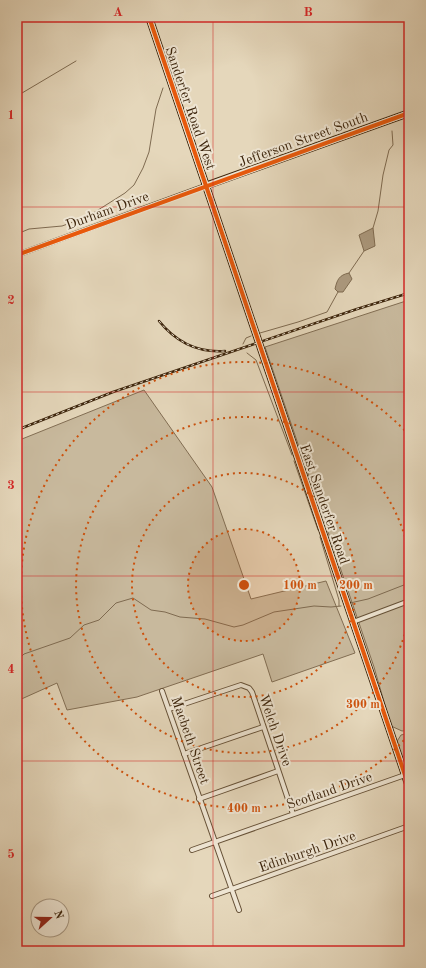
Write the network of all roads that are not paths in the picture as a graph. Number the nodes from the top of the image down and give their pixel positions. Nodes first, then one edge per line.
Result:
1 (149, 17) edge
2 (409, 113) edge
3 (205, 186) junction
4 (17, 255) edge
5 (259, 343) joint
6 (409, 601) edge
7 (354, 622) junction
8 (162, 690) dead end
9 (169, 709) junction
10 (263, 727) junction
11 (184, 754) junction
12 (278, 771) junction
13 (405, 775) junction
14 (409, 787) edge
15 (199, 799) junction
16 (293, 814) junction
17 (409, 826) edge
18 (216, 842) junction
19 (192, 850) dead end
20 (232, 889) junction
21 (212, 896) dead end
22 (239, 910) dead end

1 - 3 street, Sanderfer Road West
2 - 3 street, Jefferson Street South
3 - 4 street, Durham Drive
3 - 5 street, Sanderfer Road West
5 - 7 street, East Sanderfer Road
6 - 7 street
7 - 13 street, East Sanderfer Road
8 - 9 street, Macbeth Street
9 - 10 street, Welch Drive
9 - 11 street, Macbeth Street
10 - 11 street
10 - 12 street, Welch Drive
11 - 15 street, Macbeth Street
12 - 15 street
12 - 16 street, Welch Drive
13 - 14 street, East Sanderfer Road
13 - 16 street, Scotland Drive
15 - 18 street, Macbeth Street
16 - 18 street, Scotland Drive
17 - 20 street, Edinburgh Drive
18 - 19 street, Scotland Drive
18 - 20 street, Macbeth Street
20 - 21 street, Edinburgh Drive
20 - 22 street, Macbeth Street

